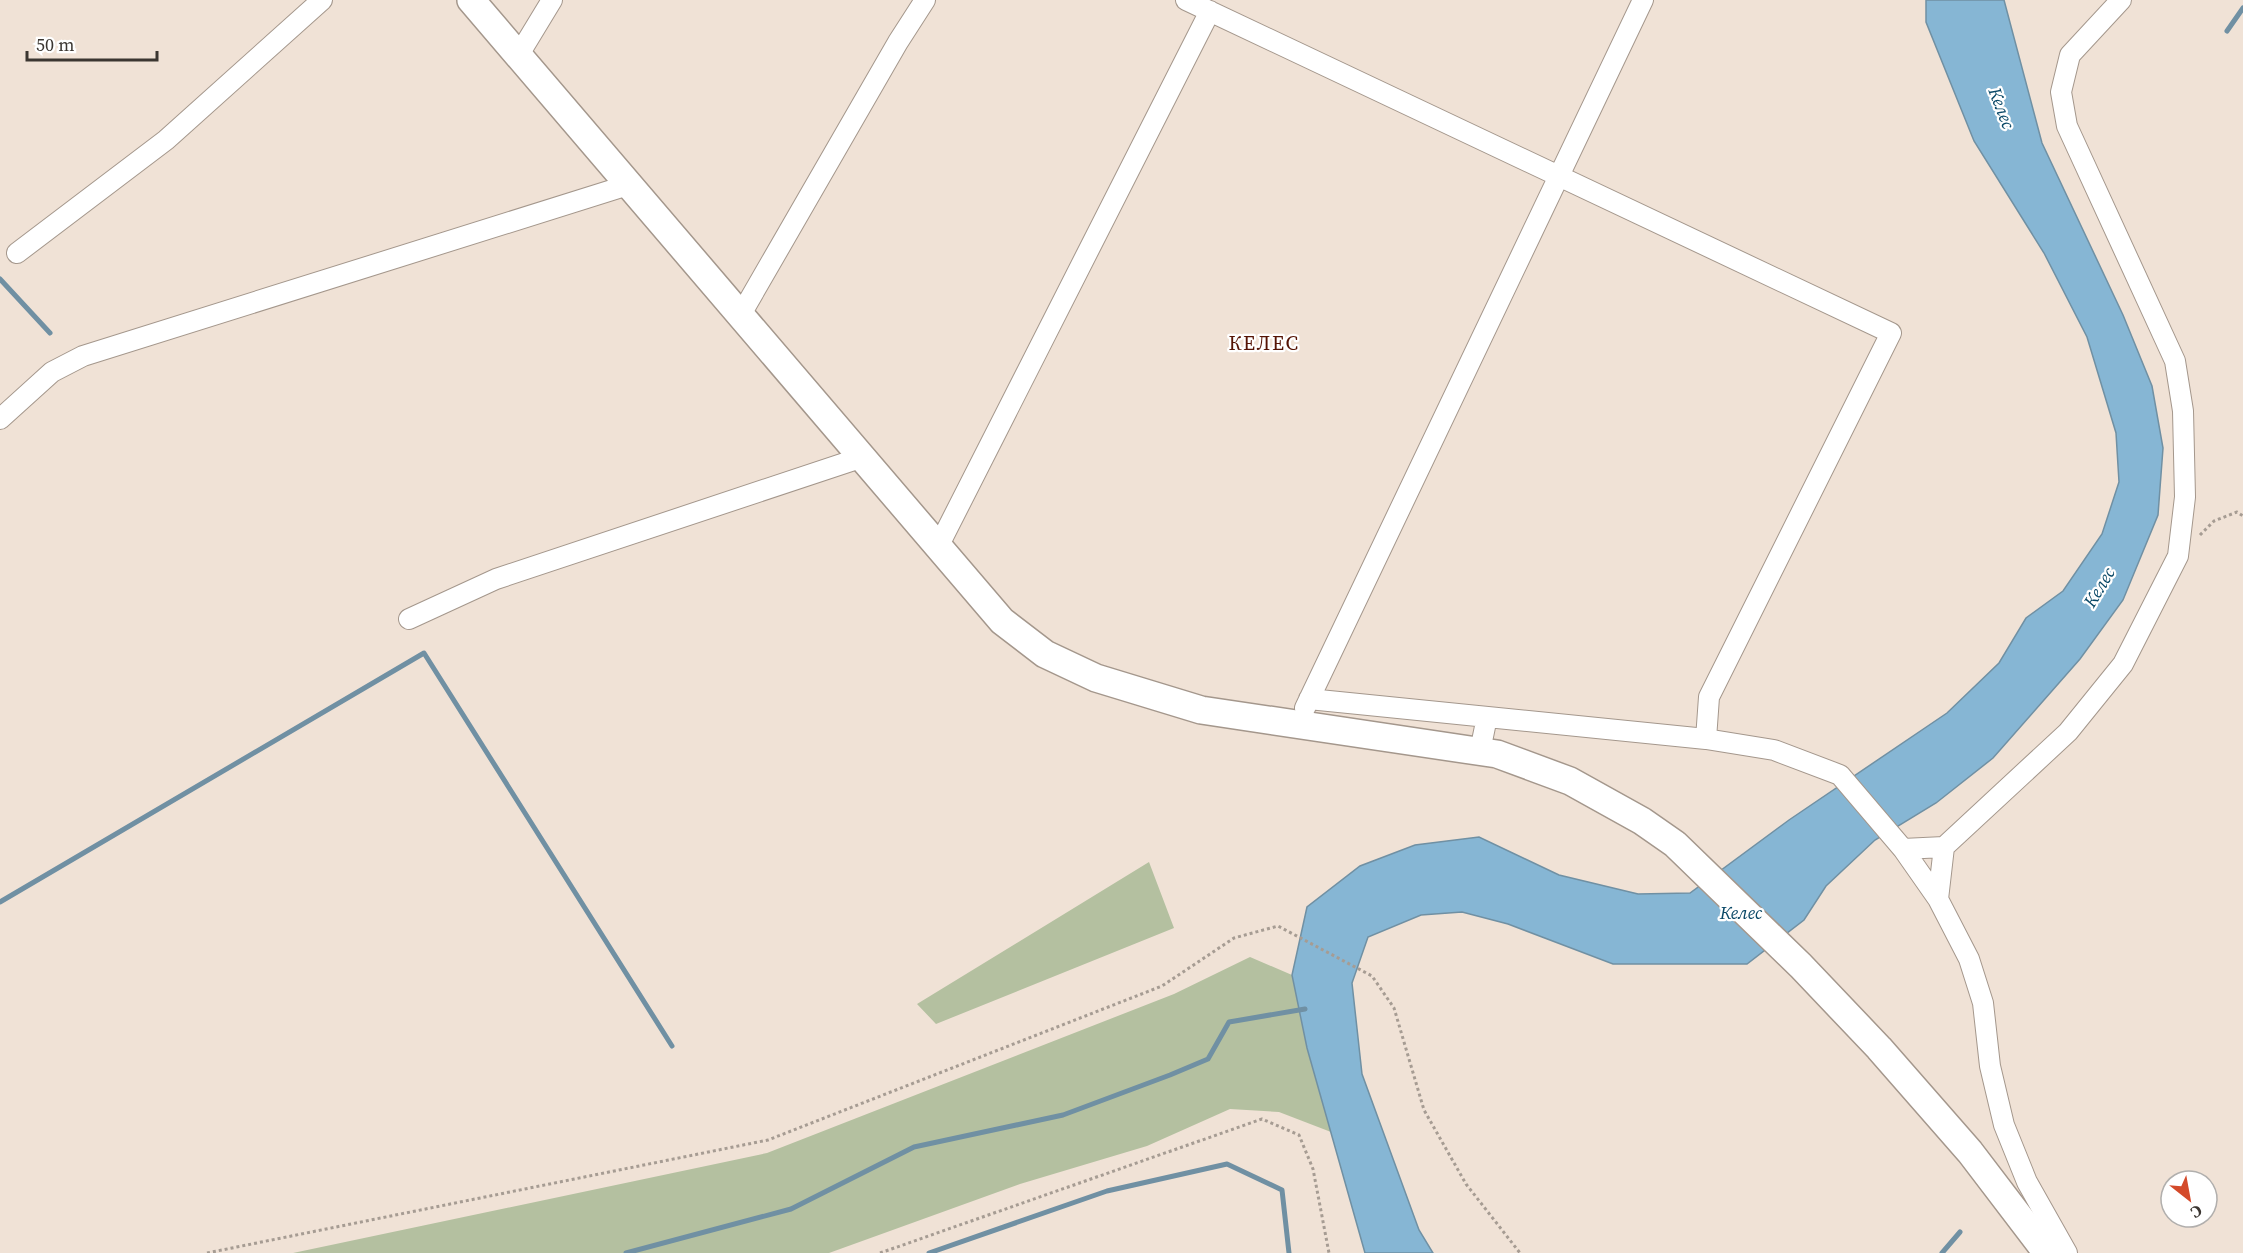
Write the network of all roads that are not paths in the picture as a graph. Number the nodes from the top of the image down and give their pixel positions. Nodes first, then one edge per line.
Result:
1 (322, 0) edge
2 (471, 0) edge
3 (552, 0) edge
4 (925, 0) edge
5 (1186, 0) edge
6 (1644, 0) edge
7 (2121, 0) edge
8 (1210, 11) junction
9 (518, 56) junction
10 (1559, 176) junction
11 (628, 185) junction
12 (17, 253) dead end
13 (740, 316) junction
14 (0, 419) edge
15 (860, 458) junction
16 (938, 547) junction
17 (409, 620) dead end
18 (1309, 699) junction
19 (1487, 717) junction
20 (1297, 724) junction
21 (1706, 739) junction
22 (1480, 752) junction
23 (1944, 847) junction
24 (1903, 849) junction
25 (1938, 899) junction
26 (2047, 1253) edge
27 (2067, 1253) edge

1 - 12 street
2 - 9 main road
3 - 9 street
4 - 13 street
5 - 8 street
6 - 10 street
7 - 23 street
8 - 10 street
8 - 16 street
9 - 11 main road
10 - 18 street
10 - 21 street
11 - 13 main road
11 - 14 street
13 - 15 main road
15 - 16 main road
15 - 17 street
16 - 20 main road
18 - 19 street
18 - 20 street
19 - 21 street
19 - 22 street
20 - 22 main road
21 - 24 street
22 - 26 main road
23 - 24 street
23 - 25 street
24 - 25 street
25 - 27 street

